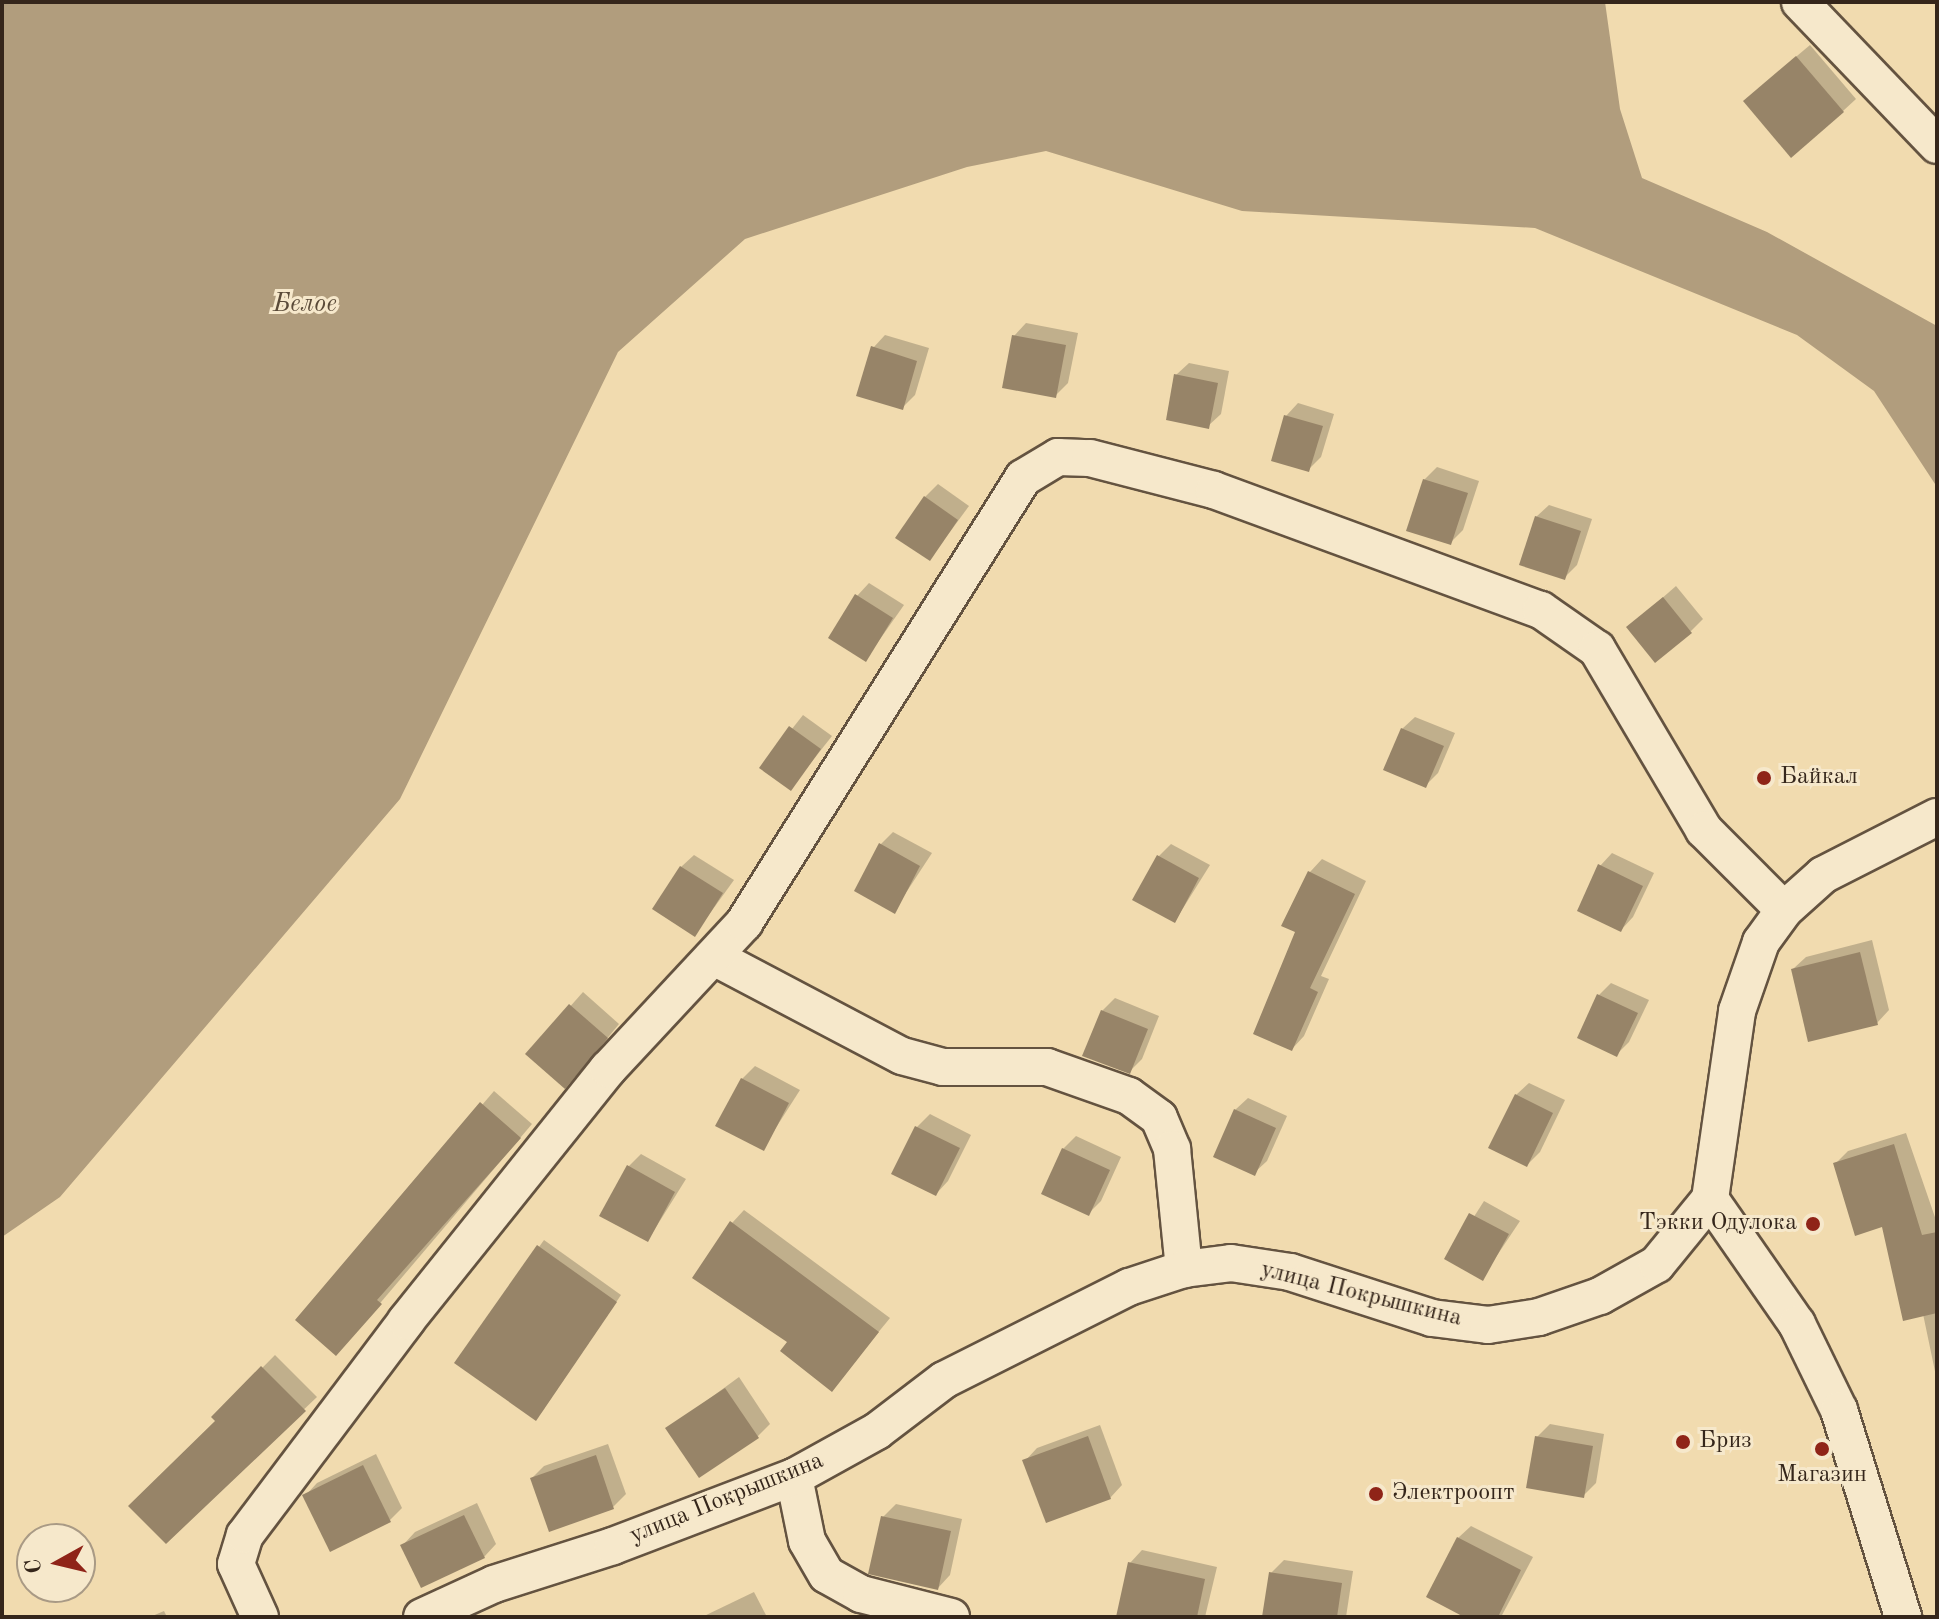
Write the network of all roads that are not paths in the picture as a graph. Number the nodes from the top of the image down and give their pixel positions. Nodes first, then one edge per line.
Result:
1 (1800, 2) edge
2 (1937, 145) edge
3 (1937, 817) edge
4 (1784, 910) junction
5 (714, 957) junction
6 (1710, 1199) junction
7 (1184, 1269) junction
8 (794, 1477) junction
9 (260, 1617) edge
10 (422, 1617) edge
11 (951, 1617) edge
12 (1903, 1617) edge

1 - 2 street
3 - 4 street
4 - 5 street
4 - 6 street
5 - 7 street
5 - 9 street
6 - 7 street, улица Покрышкина
6 - 12 street
7 - 8 street, улица Покрышкина
8 - 10 street, улица Покрышкина
8 - 11 street

